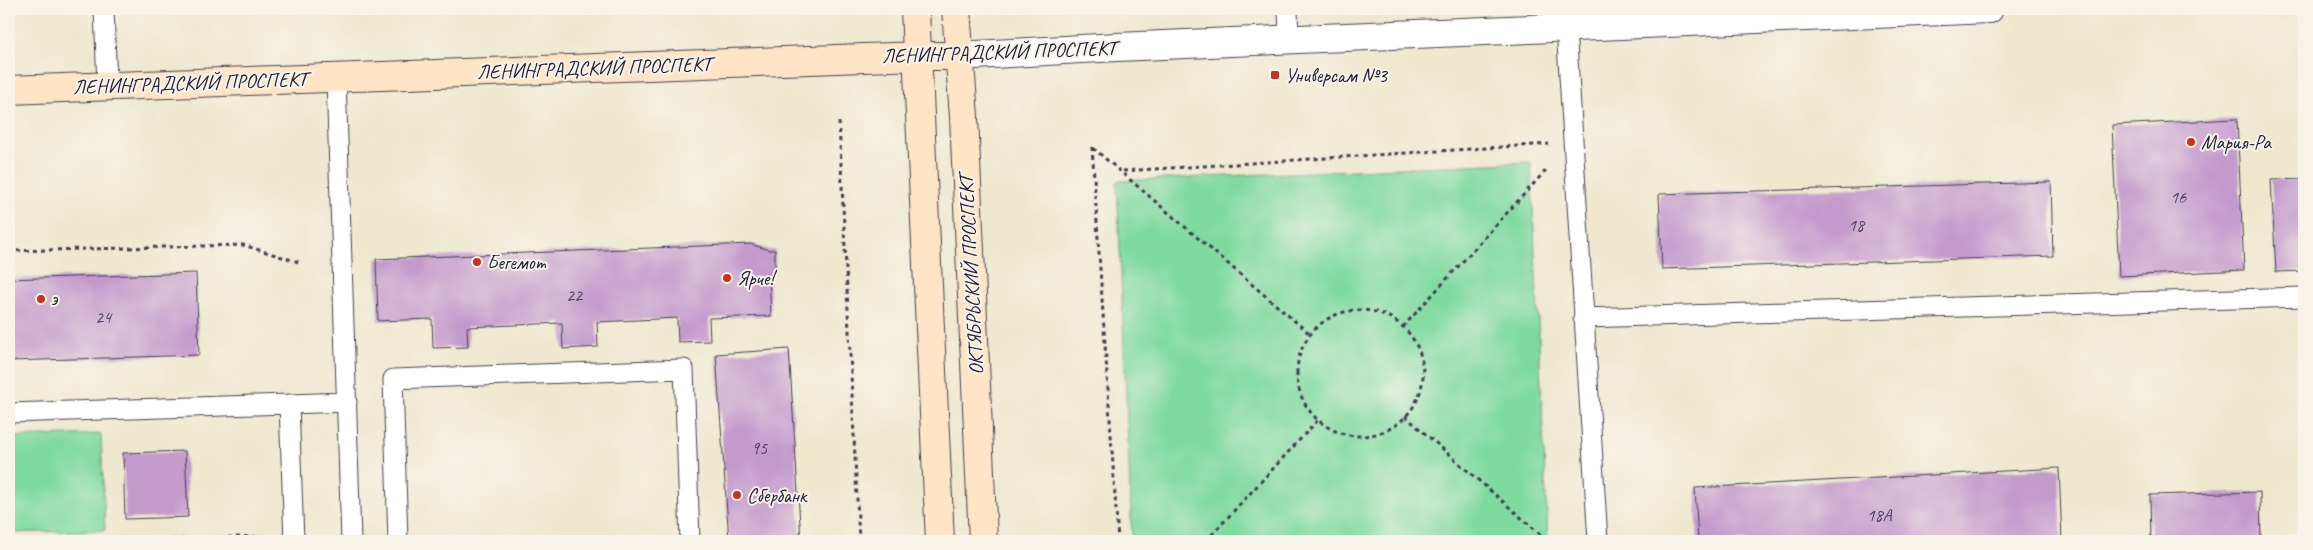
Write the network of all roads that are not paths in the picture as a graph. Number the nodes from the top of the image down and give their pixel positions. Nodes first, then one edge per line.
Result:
1 (104, 9) edge
2 (916, 9) edge
3 (956, 9) edge
4 (1288, 9) edge
5 (1989, 9) edge
6 (1831, 12) edge
7 (1566, 28) junction
8 (1289, 39) junction
9 (918, 56) junction
10 (958, 56) junction
11 (336, 78) junction
12 (107, 86) junction
13 (9, 90) edge
14 (2304, 297) edge
15 (1582, 318) junction
16 (347, 402) junction
17 (289, 404) junction
18 (9, 413) edge
19 (293, 538) edge
20 (351, 541) edge
21 (398, 541) edge
22 (690, 541) edge
23 (940, 541) edge
24 (983, 541) edge
25 (1598, 541) edge

1 - 12 lane
2 - 9 main road
3 - 10 main road, ОКТЯБРЬСКИЙ ПРОСПЕКТ
4 - 8 lane
5 - 6 street, ЛЕНИНГРАДСКИЙ ПРОСПЕКТ
6 - 7 street, ЛЕНИНГРАДСКИЙ ПРОСПЕКТ
7 - 8 street, ЛЕНИНГРАДСКИЙ ПРОСПЕКТ
7 - 15 lane
8 - 10 street, ЛЕНИНГРАДСКИЙ ПРОСПЕКТ
9 - 10 main road, ЛЕНИНГРАДСКИЙ ПРОСПЕКТ
9 - 11 main road, ЛЕНИНГРАДСКИЙ ПРОСПЕКТ
9 - 23 main road
10 - 24 main road, ОКТЯБРЬСКИЙ ПРОСПЕКТ
11 - 12 main road, ЛЕНИНГРАДСКИЙ ПРОСПЕКТ
11 - 16 lane
12 - 13 main road, ЛЕНИНГРАДСКИЙ ПРОСПЕКТ
14 - 15 lane
15 - 25 lane
16 - 17 lane
16 - 20 lane
17 - 18 lane
17 - 19 lane
21 - 22 lane

